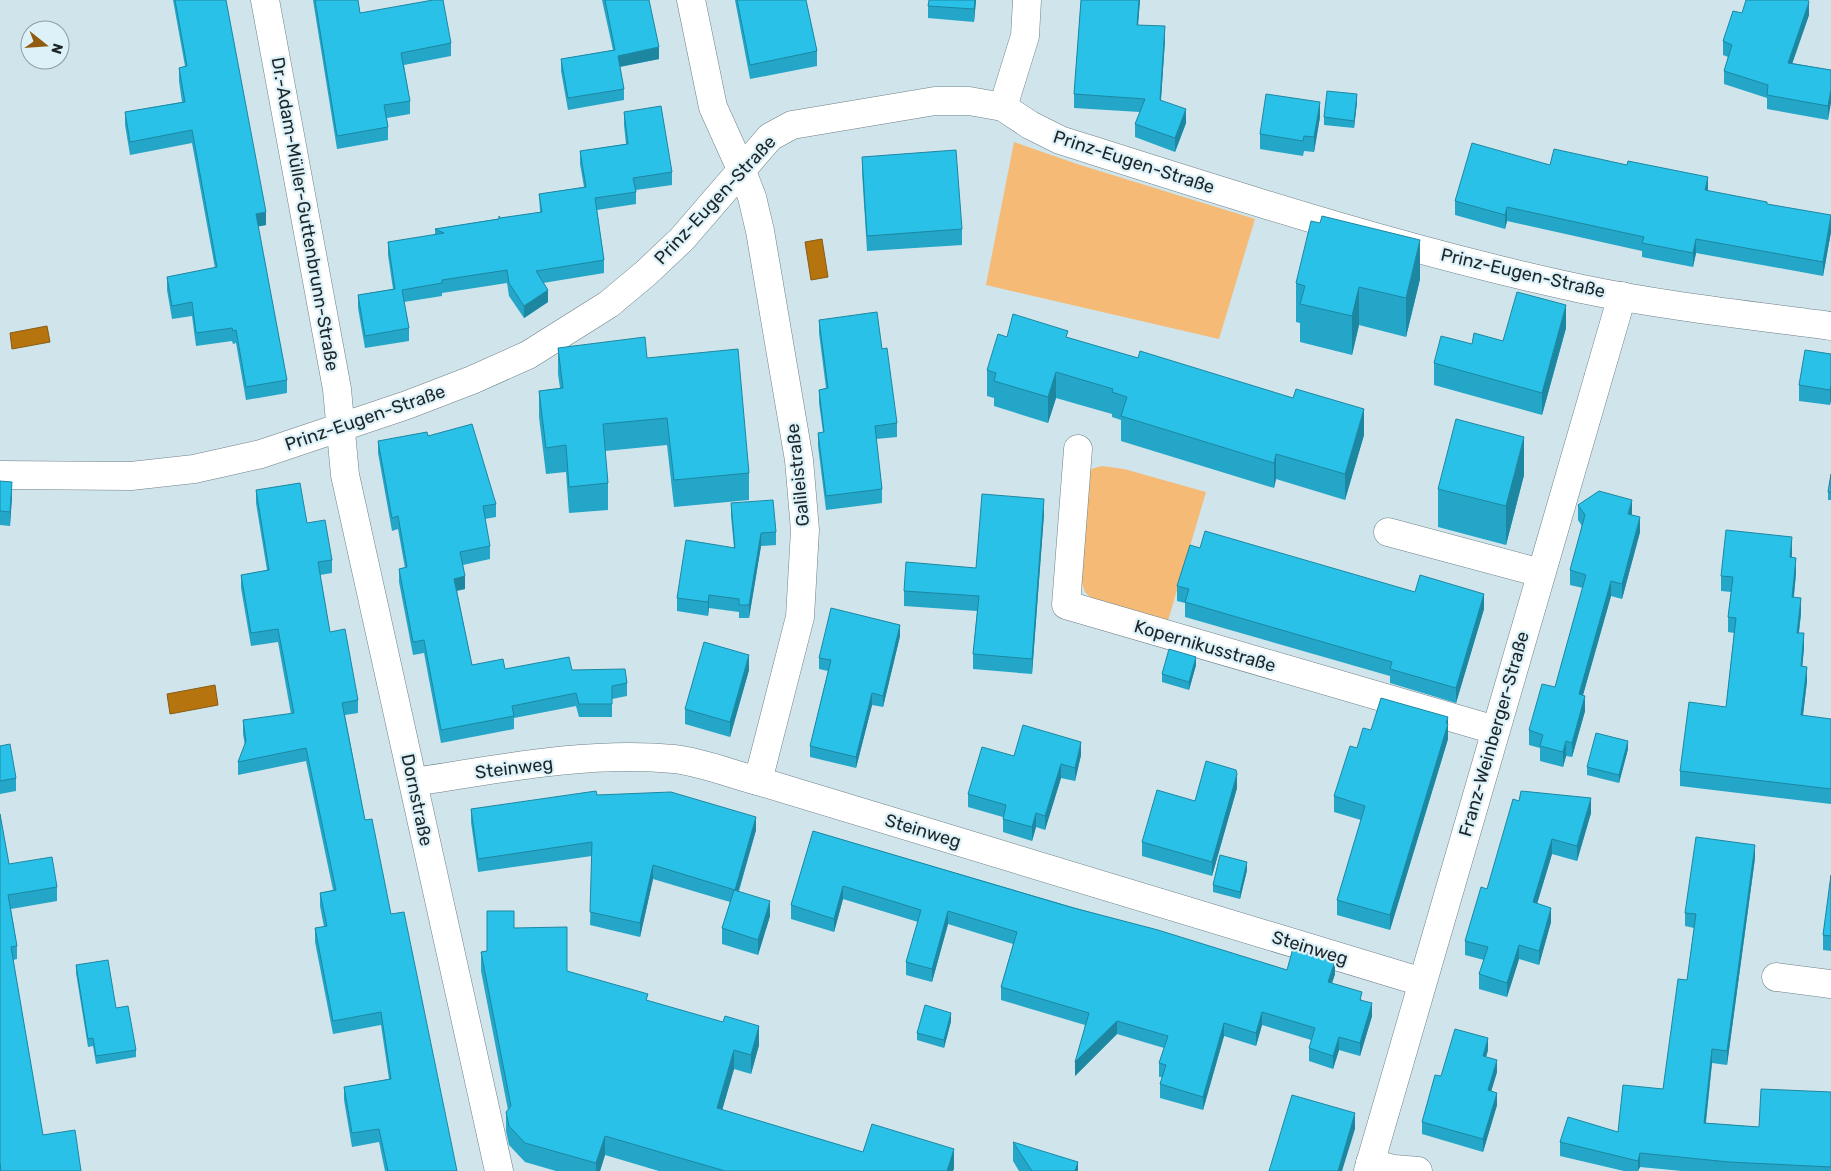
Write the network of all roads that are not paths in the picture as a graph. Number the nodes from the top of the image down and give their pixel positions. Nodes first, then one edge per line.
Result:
1 (265, 0) edge
2 (691, 0) edge
3 (1028, 0) edge
4 (1003, 107) junction
5 (741, 169) junction
6 (1622, 296) junction
7 (1831, 326) edge
8 (340, 428) junction
9 (1078, 449) dead end
10 (0, 475) edge
11 (1388, 532) dead end
12 (1541, 574) junction
13 (1495, 730) junction
14 (758, 781) junction
15 (414, 782) junction
16 (1776, 977) dead end
17 (1422, 982) junction
18 (1831, 984) edge
19 (1369, 1167) edge
20 (500, 1171) edge
21 (1418, 1171) edge

1 - 8 street, Dr.-Adam-Müller-Guttenbrunn-Straße
2 - 5 street, Galileistraße
3 - 4 street
4 - 5 street, Prinz-Eugen-Straße
4 - 6 street, Prinz-Eugen-Straße
5 - 8 street, Prinz-Eugen-Straße
5 - 14 street, Galileistraße
6 - 7 street, Prinz-Eugen-Straße
6 - 12 street, Franz-Weinberger-Straße
8 - 10 street, Prinz-Eugen-Straße
8 - 15 street, Dornstraße
9 - 13 street, Kopernikusstraße
11 - 12 street
12 - 13 street, Franz-Weinberger-Straße
13 - 17 street, Franz-Weinberger-Straße
14 - 15 street, Steinweg
14 - 17 street, Steinweg
15 - 20 street, Dornstraße
16 - 18 street
17 - 19 street, Franz-Weinberger-Straße
19 - 21 street

